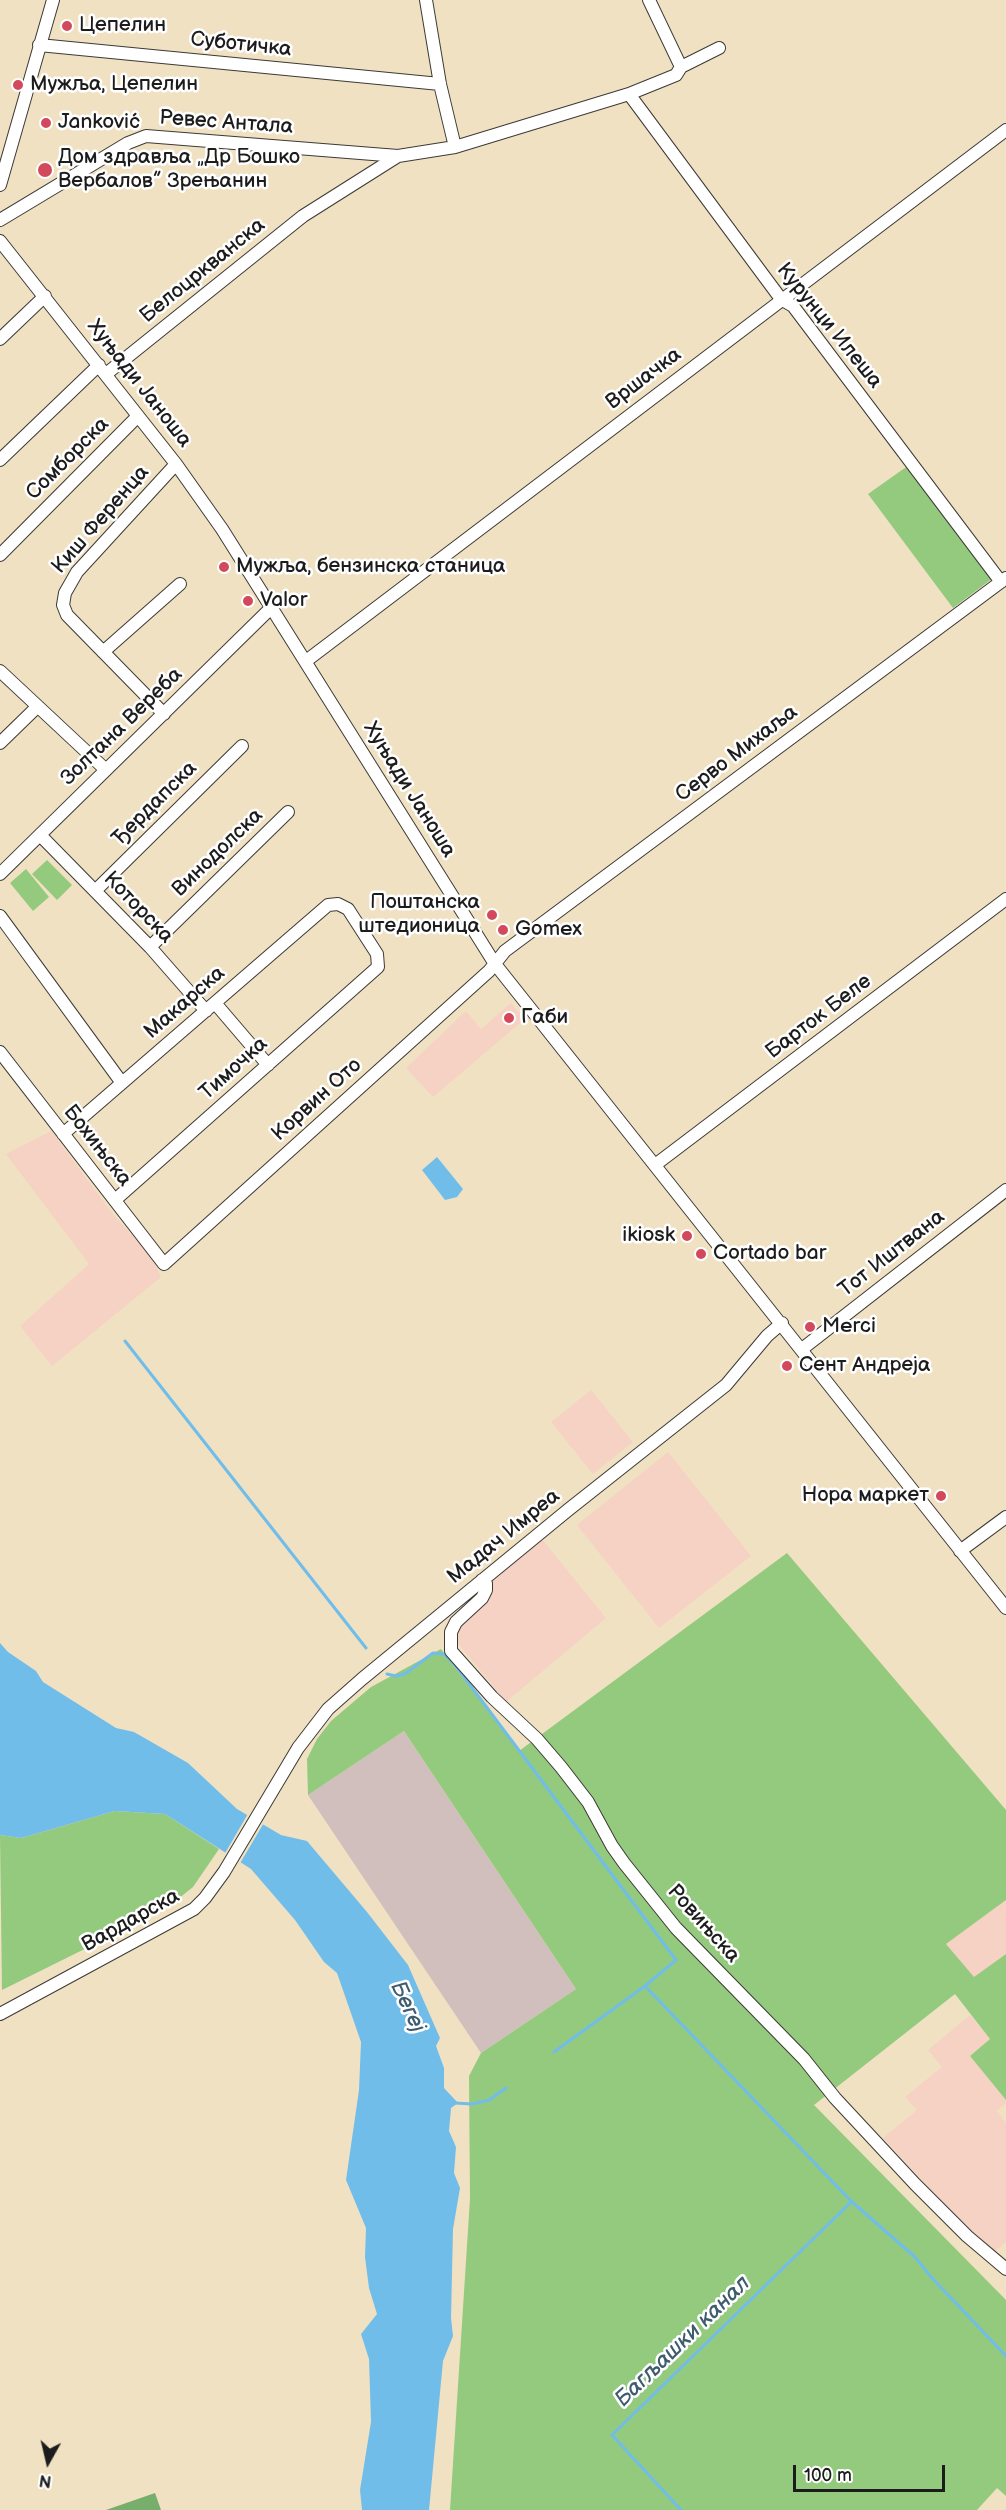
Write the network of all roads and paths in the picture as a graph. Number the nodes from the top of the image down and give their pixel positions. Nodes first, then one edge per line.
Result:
1 (52, 0) edge
2 (426, 0) edge
3 (649, 0) edge
4 (39, 45) junction
5 (719, 48) dead end
6 (681, 68) junction
7 (440, 84) junction
8 (629, 94) junction
9 (1006, 130) edge
10 (455, 147) junction
11 (398, 156) junction
12 (0, 184) edge
13 (0, 220) edge
14 (0, 241) edge
15 (45, 296) junction
16 (782, 299) junction
17 (0, 339) edge
18 (103, 370) junction
19 (138, 416) junction
20 (0, 460) edge
21 (176, 464) junction
22 (0, 555) edge
23 (1003, 580) edge
24 (180, 584) dead end
25 (272, 607) junction
26 (103, 652) junction
27 (306, 661) junction
28 (0, 670) edge
29 (37, 707) junction
30 (164, 714) junction
31 (0, 743) edge
32 (242, 746) dead end
33 (106, 770) junction
34 (288, 812) dead end
35 (40, 835) junction
36 (0, 874) edge
37 (95, 891) junction
38 (1006, 899) edge
39 (332, 904) joint
40 (0, 916) edge
41 (150, 947) junction
42 (495, 964) junction
43 (210, 1007) junction
44 (0, 1052) edge
45 (268, 1065) junction
46 (122, 1083) junction
47 (63, 1134) junction
48 (655, 1165) junction
49 (1006, 1190) edge
50 (115, 1200) junction
51 (164, 1264) joint
52 (782, 1323) junction
53 (802, 1349) junction
54 (1006, 1517) edge
55 (960, 1551) junction
56 (482, 1580) junction
57 (1006, 1608) edge
58 (268, 1797) joint
59 (0, 2014) edge
60 (1006, 2269) edge

1 - 4 street
2 - 7 street
3 - 6 street
4 - 7 street, Суботичка
4 - 12 street
5 - 6 street
6 - 8 street, Белоцркванска
7 - 10 street
8 - 10 street, Белоцркванска
8 - 16 street, Курунци Илеша
9 - 16 street, Вршачка
10 - 11 street, Белоцркванска
11 - 13 street, Ревес Антала
11 - 18 street, Белоцркванска
14 - 15 street, Хуњади Јаноша
15 - 17 street
15 - 18 street, Хуњади Јаноша
16 - 23 street, Курунци Илеша
16 - 27 street, Вршачка
18 - 19 street, Хуњади Јаноша
18 - 20 street, Белоцркванска
19 - 21 street, Хуњади Јаноша
19 - 22 street, Сомборска
21 - 25 street, Хуњади Јаноша
21 - 26 street, Киш Ференца
23 - 42 street, Серво Михаља
24 - 26 street
25 - 27 street, Хуњади Јаноша
25 - 30 street, Золтана Вереба
26 - 30 street
27 - 42 street, Хуњади Јаноша
28 - 29 street
29 - 31 street
29 - 33 street
30 - 33 street, Золтана Вереба
32 - 37 street, Ђердапска
33 - 35 street, Золтана Вереба
34 - 41 street, Винодолска
35 - 36 street, Золтана Вереба
35 - 37 street, Которска
37 - 41 street, Которска
38 - 48 street, Барток Беле
39 - 43 street, Макарска
39 - 45 street, Тимочка
40 - 46 street
41 - 43 street, Которска
42 - 48 street, Хуњади Јаноша
42 - 51 street, Корвин Ото
43 - 45 street, Которска
43 - 46 street, Макарска
44 - 47 street, Бохињска
45 - 50 street, Тимочка
46 - 47 street, Макарска
47 - 50 street, Бохињска
48 - 52 street, Хуњади Јаноша
49 - 53 street, Тот Иштвана
50 - 51 street, Бохињска
52 - 53 street, Хуњади Јаноша
52 - 56 street, Мадач Имреа
53 - 55 street, Хуњади Јаноша
54 - 55 street
55 - 57 street, Хуњади Јаноша
56 - 58 street, Мадач Имреа
56 - 60 street, Ровињска
58 - 59 street, Вардарска

